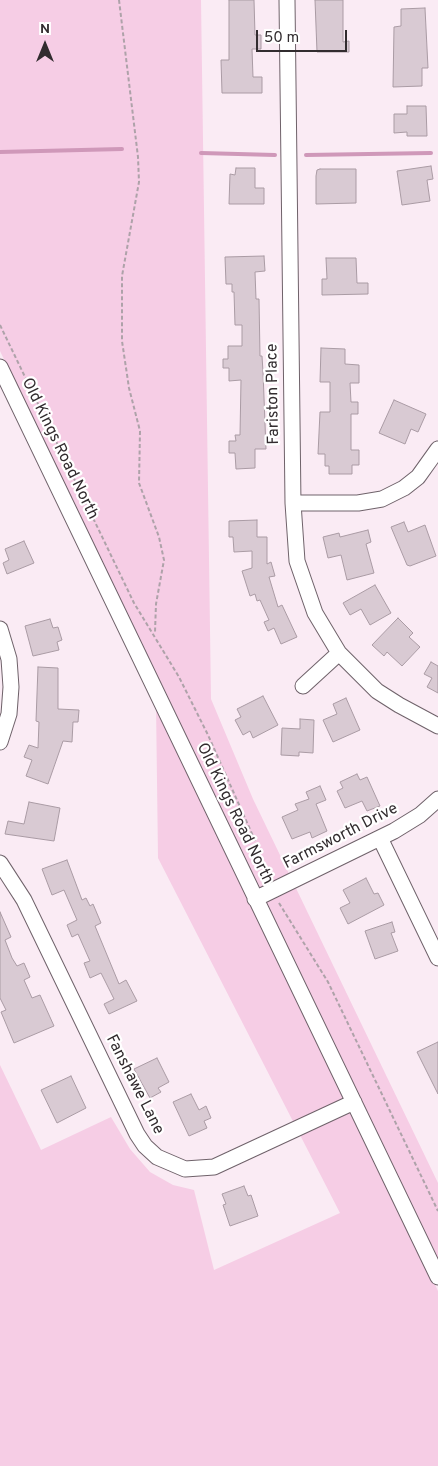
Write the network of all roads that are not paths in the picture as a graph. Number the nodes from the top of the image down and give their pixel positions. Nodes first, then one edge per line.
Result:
1 (287, 0) edge
2 (0, 367) edge
3 (438, 450) edge
4 (293, 503) junction
5 (0, 629) edge
6 (339, 654) junction
7 (302, 686) dead end
8 (438, 726) edge
9 (0, 742) edge
10 (438, 798) edge
11 (380, 838) junction
12 (0, 863) edge
13 (256, 899) junction
14 (438, 958) edge
15 (354, 1102) junction
16 (438, 1277) edge

1 - 4 street, Fariston Place
2 - 13 street, Old Kings Road North
3 - 4 street
4 - 6 street, Fariston Place
5 - 9 street
6 - 7 street
6 - 8 street, Fariston Place
10 - 11 street, Farmsworth Drive
11 - 13 street, Farmsworth Drive
11 - 14 street
12 - 15 street, Fanshawe Lane
13 - 15 street, Old Kings Road North
15 - 16 street, Old Kings Road North

